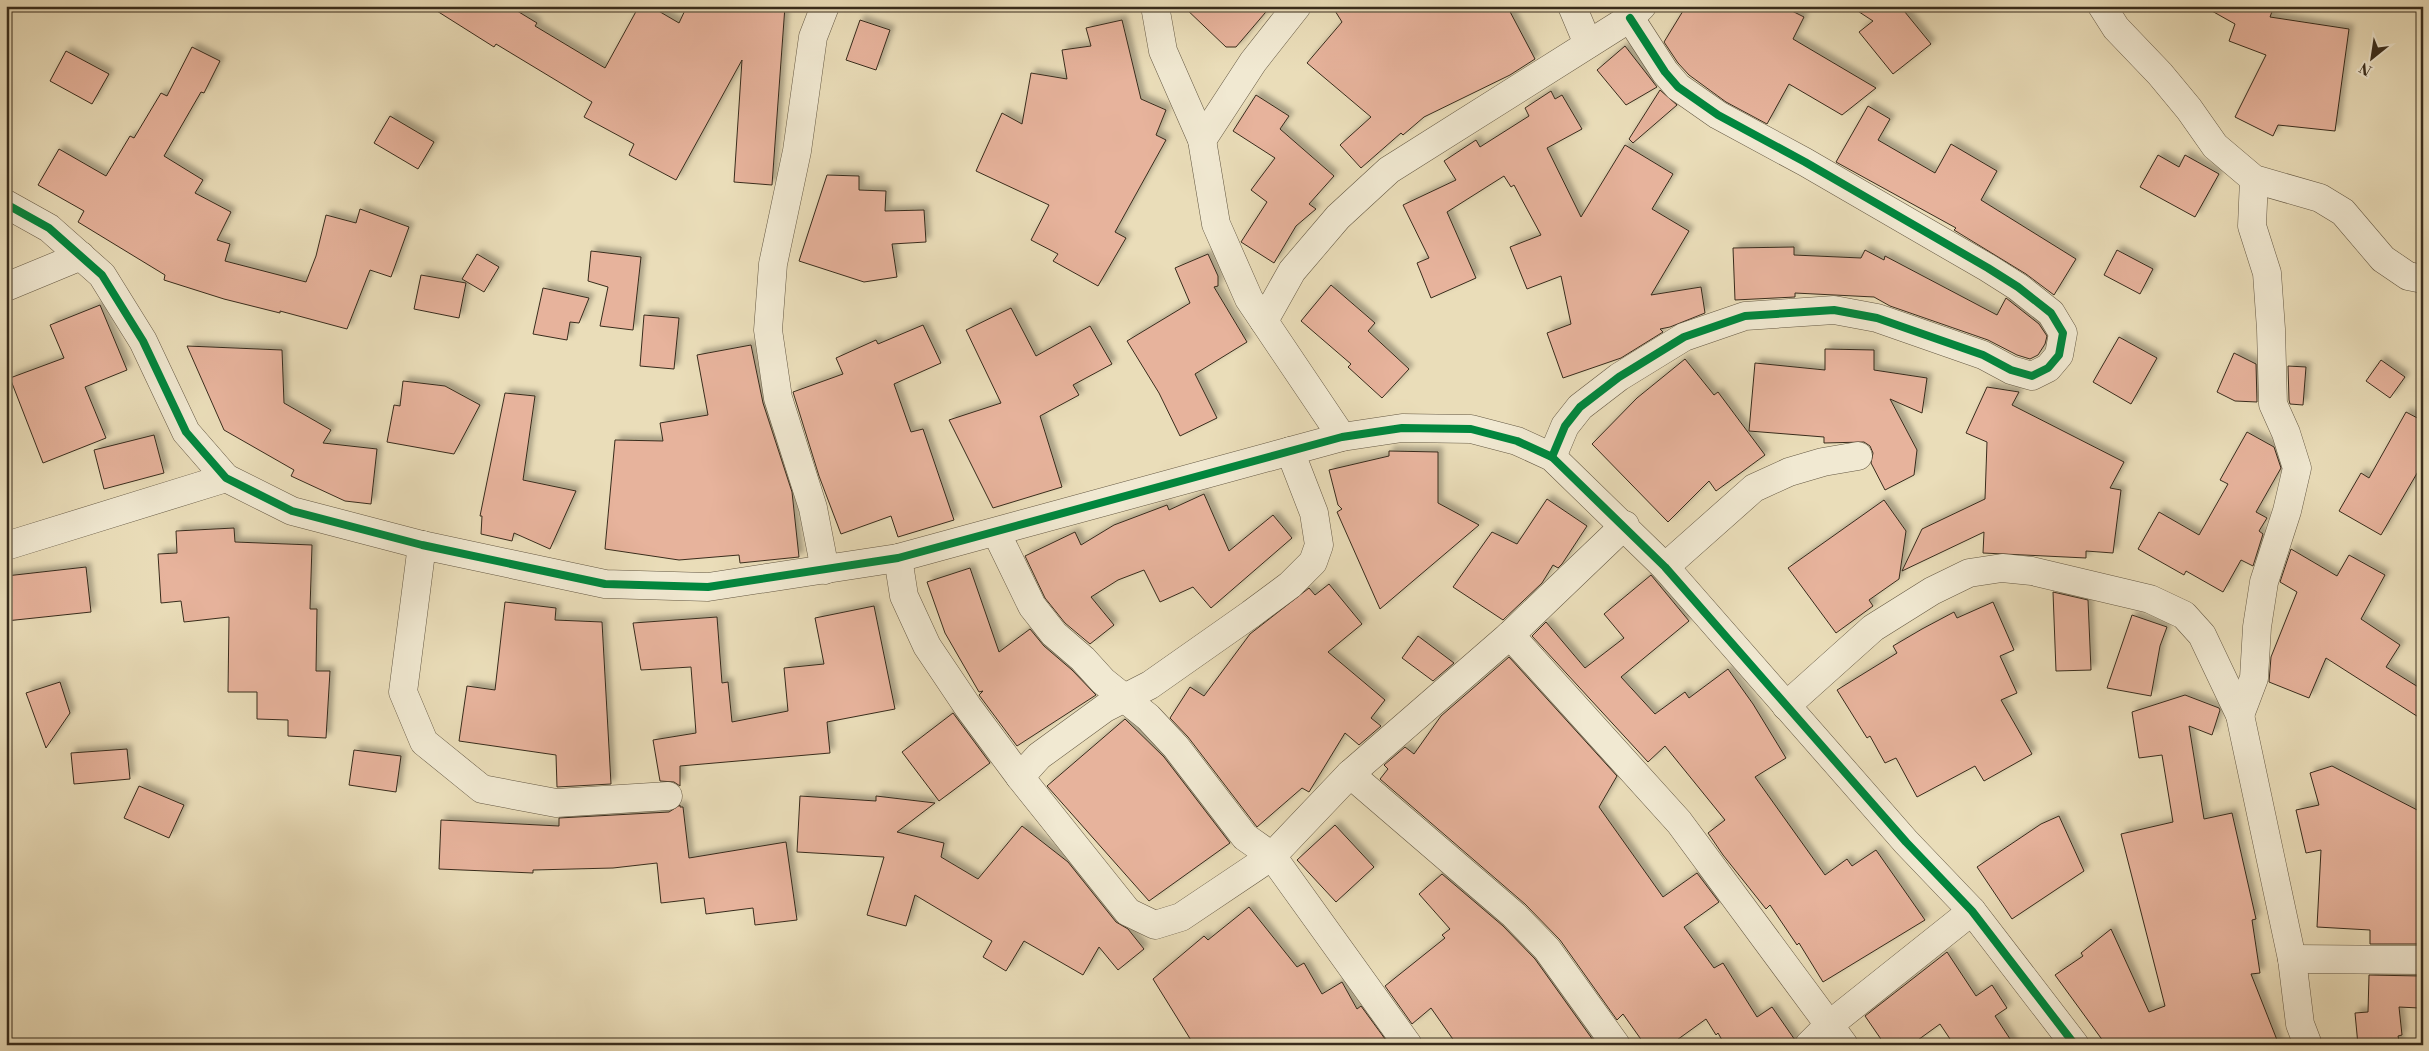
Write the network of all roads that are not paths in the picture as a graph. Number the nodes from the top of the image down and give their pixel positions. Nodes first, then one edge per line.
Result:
1 (825, 6) edge
2 (1154, 6) edge
3 (1297, 6) edge
4 (1572, 6) edge
5 (2102, 6) edge
6 (1636, 12) edge
7 (1588, 44) junction
8 (1202, 140) junction
9 (2254, 179) junction
10 (6, 204) edge
11 (81, 256) junction
12 (2423, 279) edge
13 (6, 287) edge
14 (1264, 321) junction
15 (1342, 437) junction
16 (1290, 451) junction
17 (1858, 456) dead end
18 (1552, 457) junction
19 (226, 478) junction
20 (1625, 525) junction
21 (996, 532) junction
22 (422, 545) junction
23 (6, 546) edge
24 (898, 558) junction
25 (1665, 567) junction
26 (825, 570) junction
27 (1510, 635) junction
28 (1125, 698) junction
29 (1786, 706) junction
30 (2240, 715) junction
31 (1350, 774) junction
32 (1020, 777) junction
33 (668, 796) dead end
34 (1272, 856) junction
35 (1972, 911) junction
36 (2292, 959) junction
37 (2423, 960) edge
38 (1836, 1035) edge
39 (1408, 1045) edge
40 (1616, 1045) edge
41 (1809, 1045) edge
42 (2075, 1045) edge
43 (2308, 1045) edge

1 - 26 street
2 - 8 street
3 - 8 street
4 - 7 street
5 - 9 street
6 - 7 street
6 - 18 street
7 - 14 street
8 - 14 street
9 - 12 street
9 - 30 street
10 - 11 street
11 - 13 street
11 - 19 street
14 - 15 street
15 - 16 street
15 - 18 street
16 - 21 street
16 - 28 street
17 - 25 street
18 - 20 street
19 - 22 street
19 - 23 street
20 - 25 street
20 - 27 street
21 - 24 street
21 - 28 street
22 - 26 street
22 - 33 street
24 - 26 street
24 - 32 street
25 - 29 street
27 - 31 street
27 - 38 street
28 - 32 street
28 - 34 street
29 - 30 street
29 - 35 street
30 - 36 street
31 - 34 street
31 - 40 street
32 - 34 street
34 - 39 street
35 - 38 street
35 - 42 street
36 - 37 street
36 - 43 street
38 - 41 street

